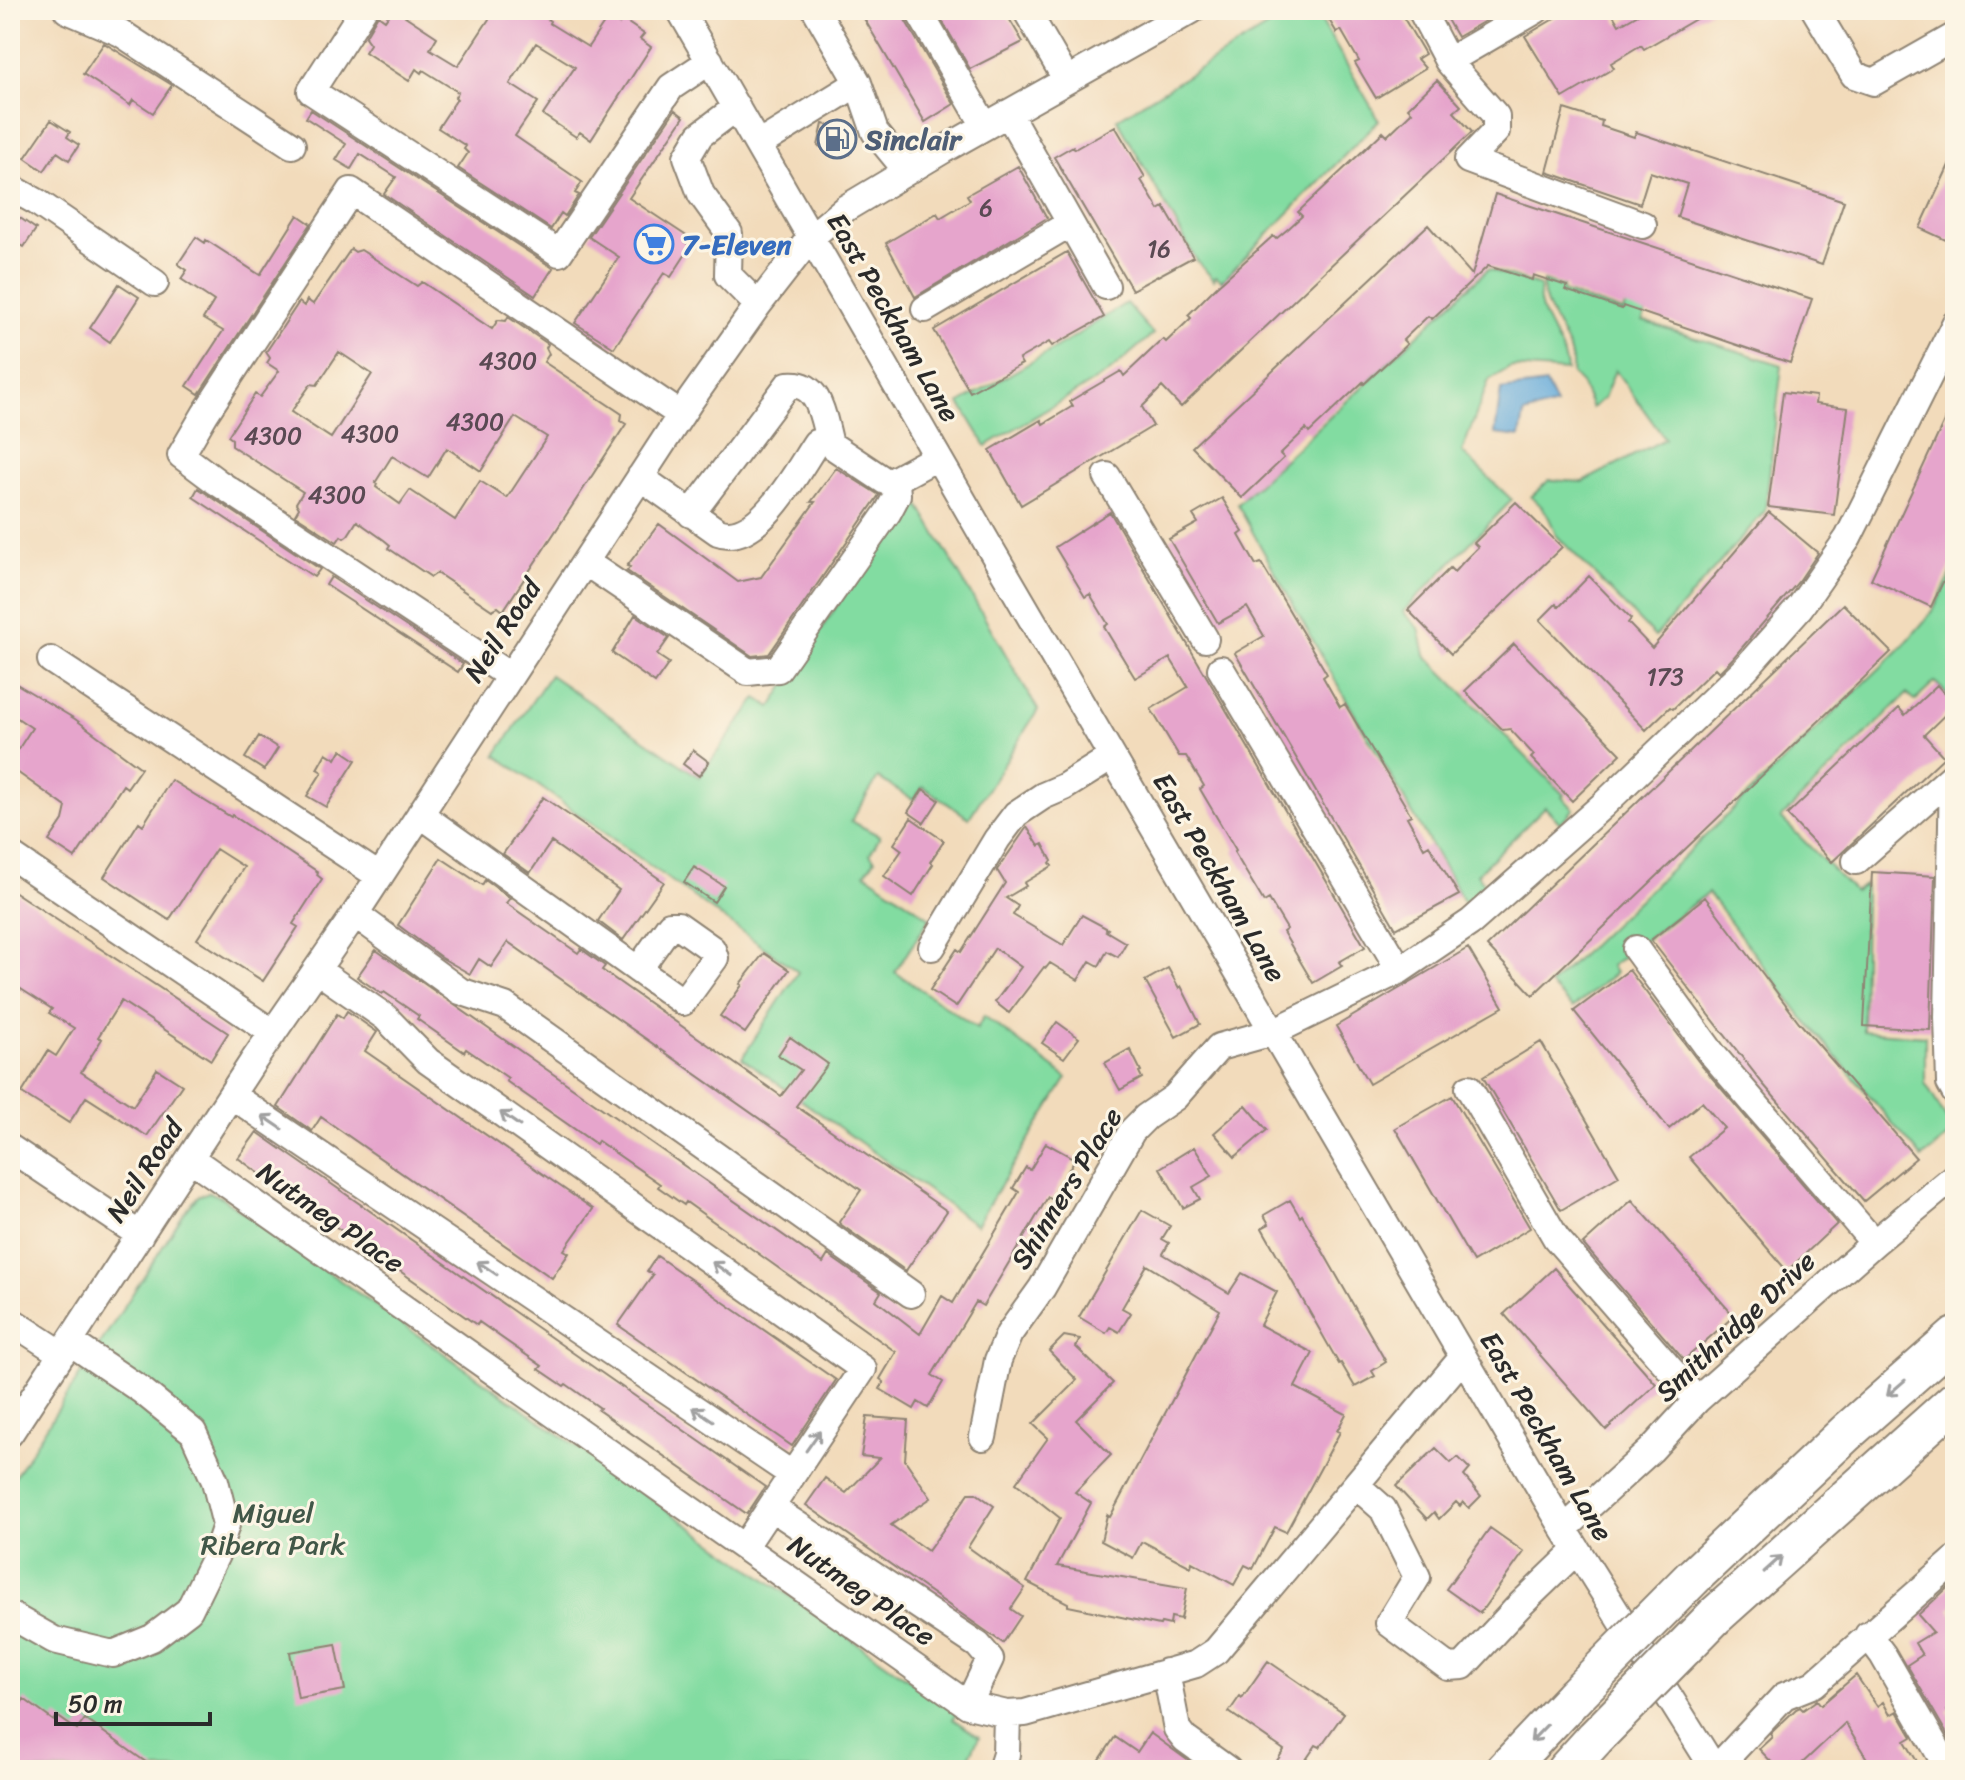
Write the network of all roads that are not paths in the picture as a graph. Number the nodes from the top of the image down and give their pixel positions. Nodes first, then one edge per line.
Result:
1 (67, 10) edge
2 (363, 10) edge
3 (816, 10) edge
4 (918, 10) edge
5 (1026, 10) edge
6 (1192, 10) edge
7 (1421, 10) edge
8 (1536, 10) edge
9 (1815, 10) edge
10 (683, 11) edge
11 (1955, 36) edge
12 (710, 61) junction
13 (1448, 61) junction
14 (1066, 79) junction
15 (858, 83) junction
16 (737, 107) junction
17 (1008, 113) junction
18 (985, 126) junction
19 (292, 145) dead end
20 (758, 145) junction
21 (907, 171) junction
22 (10, 187) edge
23 (1069, 224) junction
24 (1643, 225) dead end
25 (811, 237) junction
26 (155, 283) dead end
27 (1106, 286) dead end
28 (758, 305) junction
29 (925, 309) dead end
30 (1955, 324) edge
31 (681, 415) junction
32 (830, 444) junction
33 (937, 457) junction
34 (1107, 476) dead end
35 (640, 477) junction
36 (896, 482) junction
37 (691, 514) junction
38 (585, 562) junction
39 (1205, 639) dead end
40 (51, 660) dead end
41 (1221, 669) dead end
42 (510, 676) junction
43 (1112, 757) junction
44 (1954, 775) edge
45 (420, 814) junction
46 (10, 855) edge
47 (1856, 861) dead end
48 (379, 876) junction
49 (355, 914) junction
50 (932, 947) dead end
51 (1636, 949) dead end
52 (317, 970) junction
53 (638, 970) dead end
54 (1400, 970) junction
55 (1952, 1015) edge
56 (1273, 1032) junction
57 (273, 1033) junction
58 (1469, 1088) dead end
59 (1955, 1092) edge
60 (231, 1095) junction
61 (10, 1148) edge
62 (190, 1158) junction
63 (1955, 1176) edge
64 (140, 1235) junction
65 (1874, 1243) junction
66 (911, 1294) dead end
67 (10, 1320) edge
68 (1955, 1337) edge
69 (66, 1348) junction
70 (1463, 1357) junction
71 (1697, 1400) junction
72 (1955, 1401) edge
73 (10, 1433) edge
74 (983, 1437) dead end
75 (790, 1473) junction
76 (1357, 1486) junction
77 (772, 1508) junction
78 (1570, 1540) junction
79 (745, 1546) junction
80 (1955, 1560) edge
81 (14, 1626) edge
82 (1868, 1635) junction
83 (1166, 1672) junction
84 (968, 1705) junction
85 (1007, 1714) junction
86 (1001, 1770) edge
87 (1228, 1770) edge
88 (1505, 1770) edge
89 (1566, 1770) edge
90 (1715, 1770) edge
91 (1949, 1770) edge

1 - 19 street
2 - 12 street
3 - 15 street
4 - 18 street
5 - 14 street
6 - 14 street, Neil Road
7 - 13 street
8 - 13 street
9 - 11 street
10 - 12 street, East Peckham Lane
12 - 16 street, East Peckham Lane
13 - 24 street
14 - 17 street, Neil Road
15 - 20 street
15 - 21 street
16 - 20 street, East Peckham Lane
16 - 28 street
17 - 18 street, Neil Road
17 - 23 street
18 - 21 street, Neil Road
20 - 25 street, East Peckham Lane
21 - 25 street, Neil Road
22 - 26 street
23 - 27 street
23 - 29 street
25 - 28 street, Neil Road
25 - 33 street, East Peckham Lane
28 - 31 street, Neil Road
30 - 54 street, Shinners Place
31 - 35 street, Neil Road
31 - 42 street
32 - 36 street
32 - 37 street
32 - 37 street
33 - 36 street
33 - 43 street, East Peckham Lane
34 - 39 street
35 - 37 street
35 - 38 street, Neil Road
36 - 38 street
38 - 42 street, Neil Road
40 - 48 street
41 - 54 street
42 - 45 street, Neil Road
43 - 50 street
43 - 56 street, East Peckham Lane
44 - 47 street
44 - 55 street
45 - 48 street, Neil Road
45 - 53 street
46 - 57 street
48 - 49 street, Neil Road
49 - 52 street, Neil Road
49 - 66 street
51 - 65 street
52 - 57 street, Neil Road
75 -> 52 street
54 - 56 street, Shinners Place
55 - 59 street
56 - 70 street, East Peckham Lane
56 - 74 street, Shinners Place
57 - 60 street, Neil Road
58 - 71 street
60 - 62 street, Neil Road
75 -> 60 street
61 - 64 street
62 - 64 street, Neil Road
62 - 79 street, Nutmeg Place
63 - 65 street, Smithridge Drive
64 - 69 street, Neil Road
65 - 71 street, Smithridge Drive
67 - 69 street
68 -> 88 highway, bridge
69 - 73 street, Neil Road
69 - 81 street
70 - 76 street, Nutmeg Place
70 - 78 street, East Peckham Lane
71 - 78 street, Smithridge Drive
89 -> 72 highway, bridge
75 - 77 street
76 - 78 street, Smithridge Drive
76 - 83 street, Nutmeg Place
77 - 79 street
77 - 84 street
78 - 90 street, East Peckham Lane
79 - 84 street, Nutmeg Place
80 - 82 street
82 - 90 street
82 - 91 street
83 - 85 street, Nutmeg Place
83 - 87 street
84 - 85 street, Nutmeg Place
85 - 86 street

